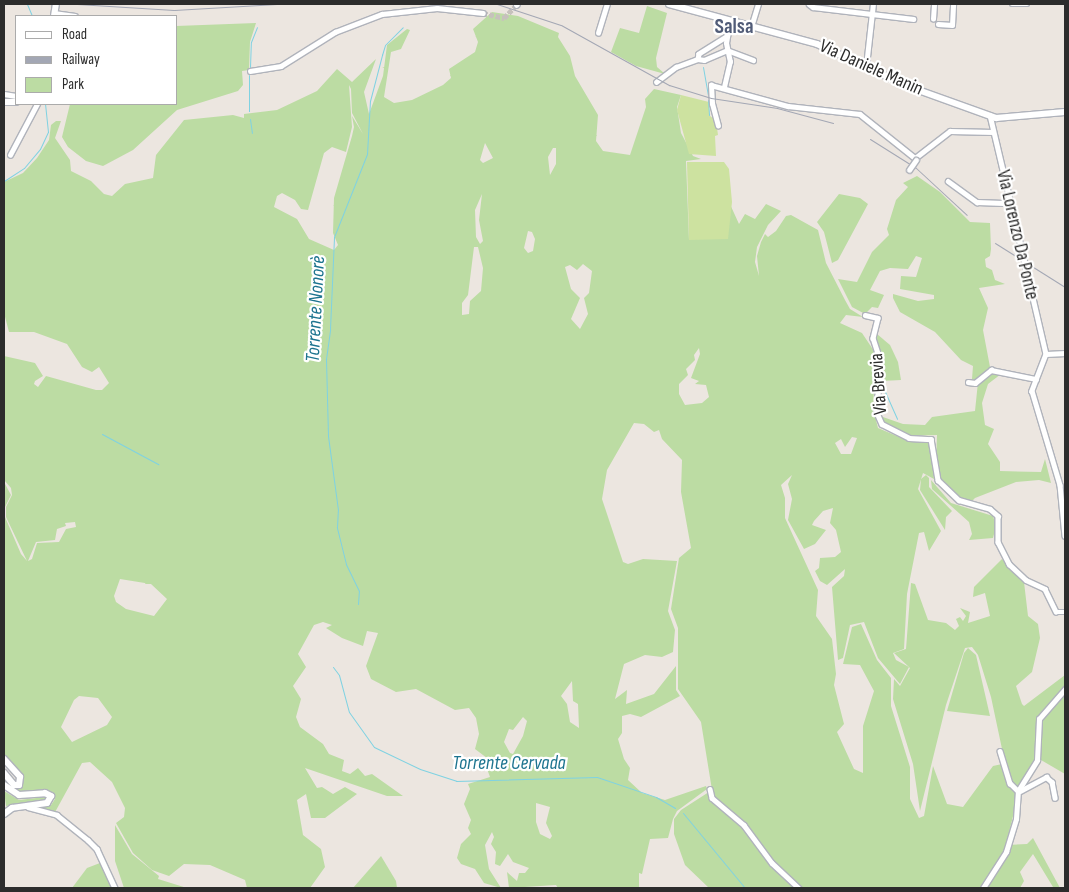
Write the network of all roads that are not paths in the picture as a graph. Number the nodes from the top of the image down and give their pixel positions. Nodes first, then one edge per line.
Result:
1 (56, 4) edge
2 (607, 4) edge
3 (669, 4) edge
4 (758, 4) edge
5 (809, 4) edge
6 (873, 4) edge
7 (934, 4) edge
8 (953, 4) edge
9 (1012, 4) edge
10 (1027, 4) edge
11 (483, 13) tunnel mouth
12 (54, 14) edge
13 (872, 14) junction
14 (913, 19) dead end
15 (933, 19) dead end
16 (730, 21) junction
17 (938, 24) dead end
18 (751, 27) junction
19 (598, 33) dead end
20 (726, 37) junction
21 (727, 50) junction
22 (698, 58) junction
23 (753, 60) dead end
24 (866, 66) junction
25 (250, 71) dead end
26 (656, 82) dead end
27 (724, 87) junction
28 (36, 105) edge
29 (1065, 112) edge
30 (990, 115) junction
31 (718, 126) dead end
32 (993, 132) junction
33 (926, 149) junction
34 (10, 155) dead end
35 (909, 170) dead end
36 (948, 181) dead end
37 (1010, 203) junction
38 (865, 315) dead end
39 (1065, 353) edge
40 (1046, 354) junction
41 (1036, 379) junction
42 (968, 382) dead end
43 (1064, 504) edge
44 (1065, 536) edge
45 (1065, 612) edge
46 (1065, 689) edge
47 (1000, 751) dead end
48 (4, 759) edge
49 (4, 773) edge
50 (4, 785) edge
51 (710, 789) dead end
52 (1018, 791) junction
53 (1055, 798) dead end
54 (26, 806) junction
55 (5, 811) edge
56 (115, 888) edge
57 (799, 888) edge
58 (983, 888) edge

1 - 12 street
2 - 19 street
3 - 16 street, Via Daniele Manin
4 - 18 street
5 - 13 street
6 - 13 street
7 - 15 street
8 - 17 street
9 - 10 street
11 - 25 street
13 - 14 street
13 - 24 street
16 - 18 street, Via Daniele Manin
16 - 20 street
18 - 24 street, Via Daniele Manin
20 - 21 street
20 - 22 street
21 - 22 street
21 - 23 street
21 - 27 street
22 - 26 street
24 - 30 street, Via Daniele Manin
27 - 31 street
27 - 33 street
28 - 34 street
29 - 30 street, Via Daniele Manin
30 - 32 street, Via Lorenzo Da Ponte
32 - 33 street
32 - 37 street, Via Lorenzo Da Ponte
33 - 35 street, bridge
36 - 37 street
37 - 40 street, Via Lorenzo Da Ponte, bridge
38 - 45 street, Via Brevia
39 - 40 street
40 - 41 street
41 - 42 street
41 - 43 street
43 - 44 street
46 - 52 street
47 - 52 street
48 - 49 street
50 - 54 street
51 - 57 street
52 - 53 street
52 - 58 street
54 - 55 street
54 - 56 street

